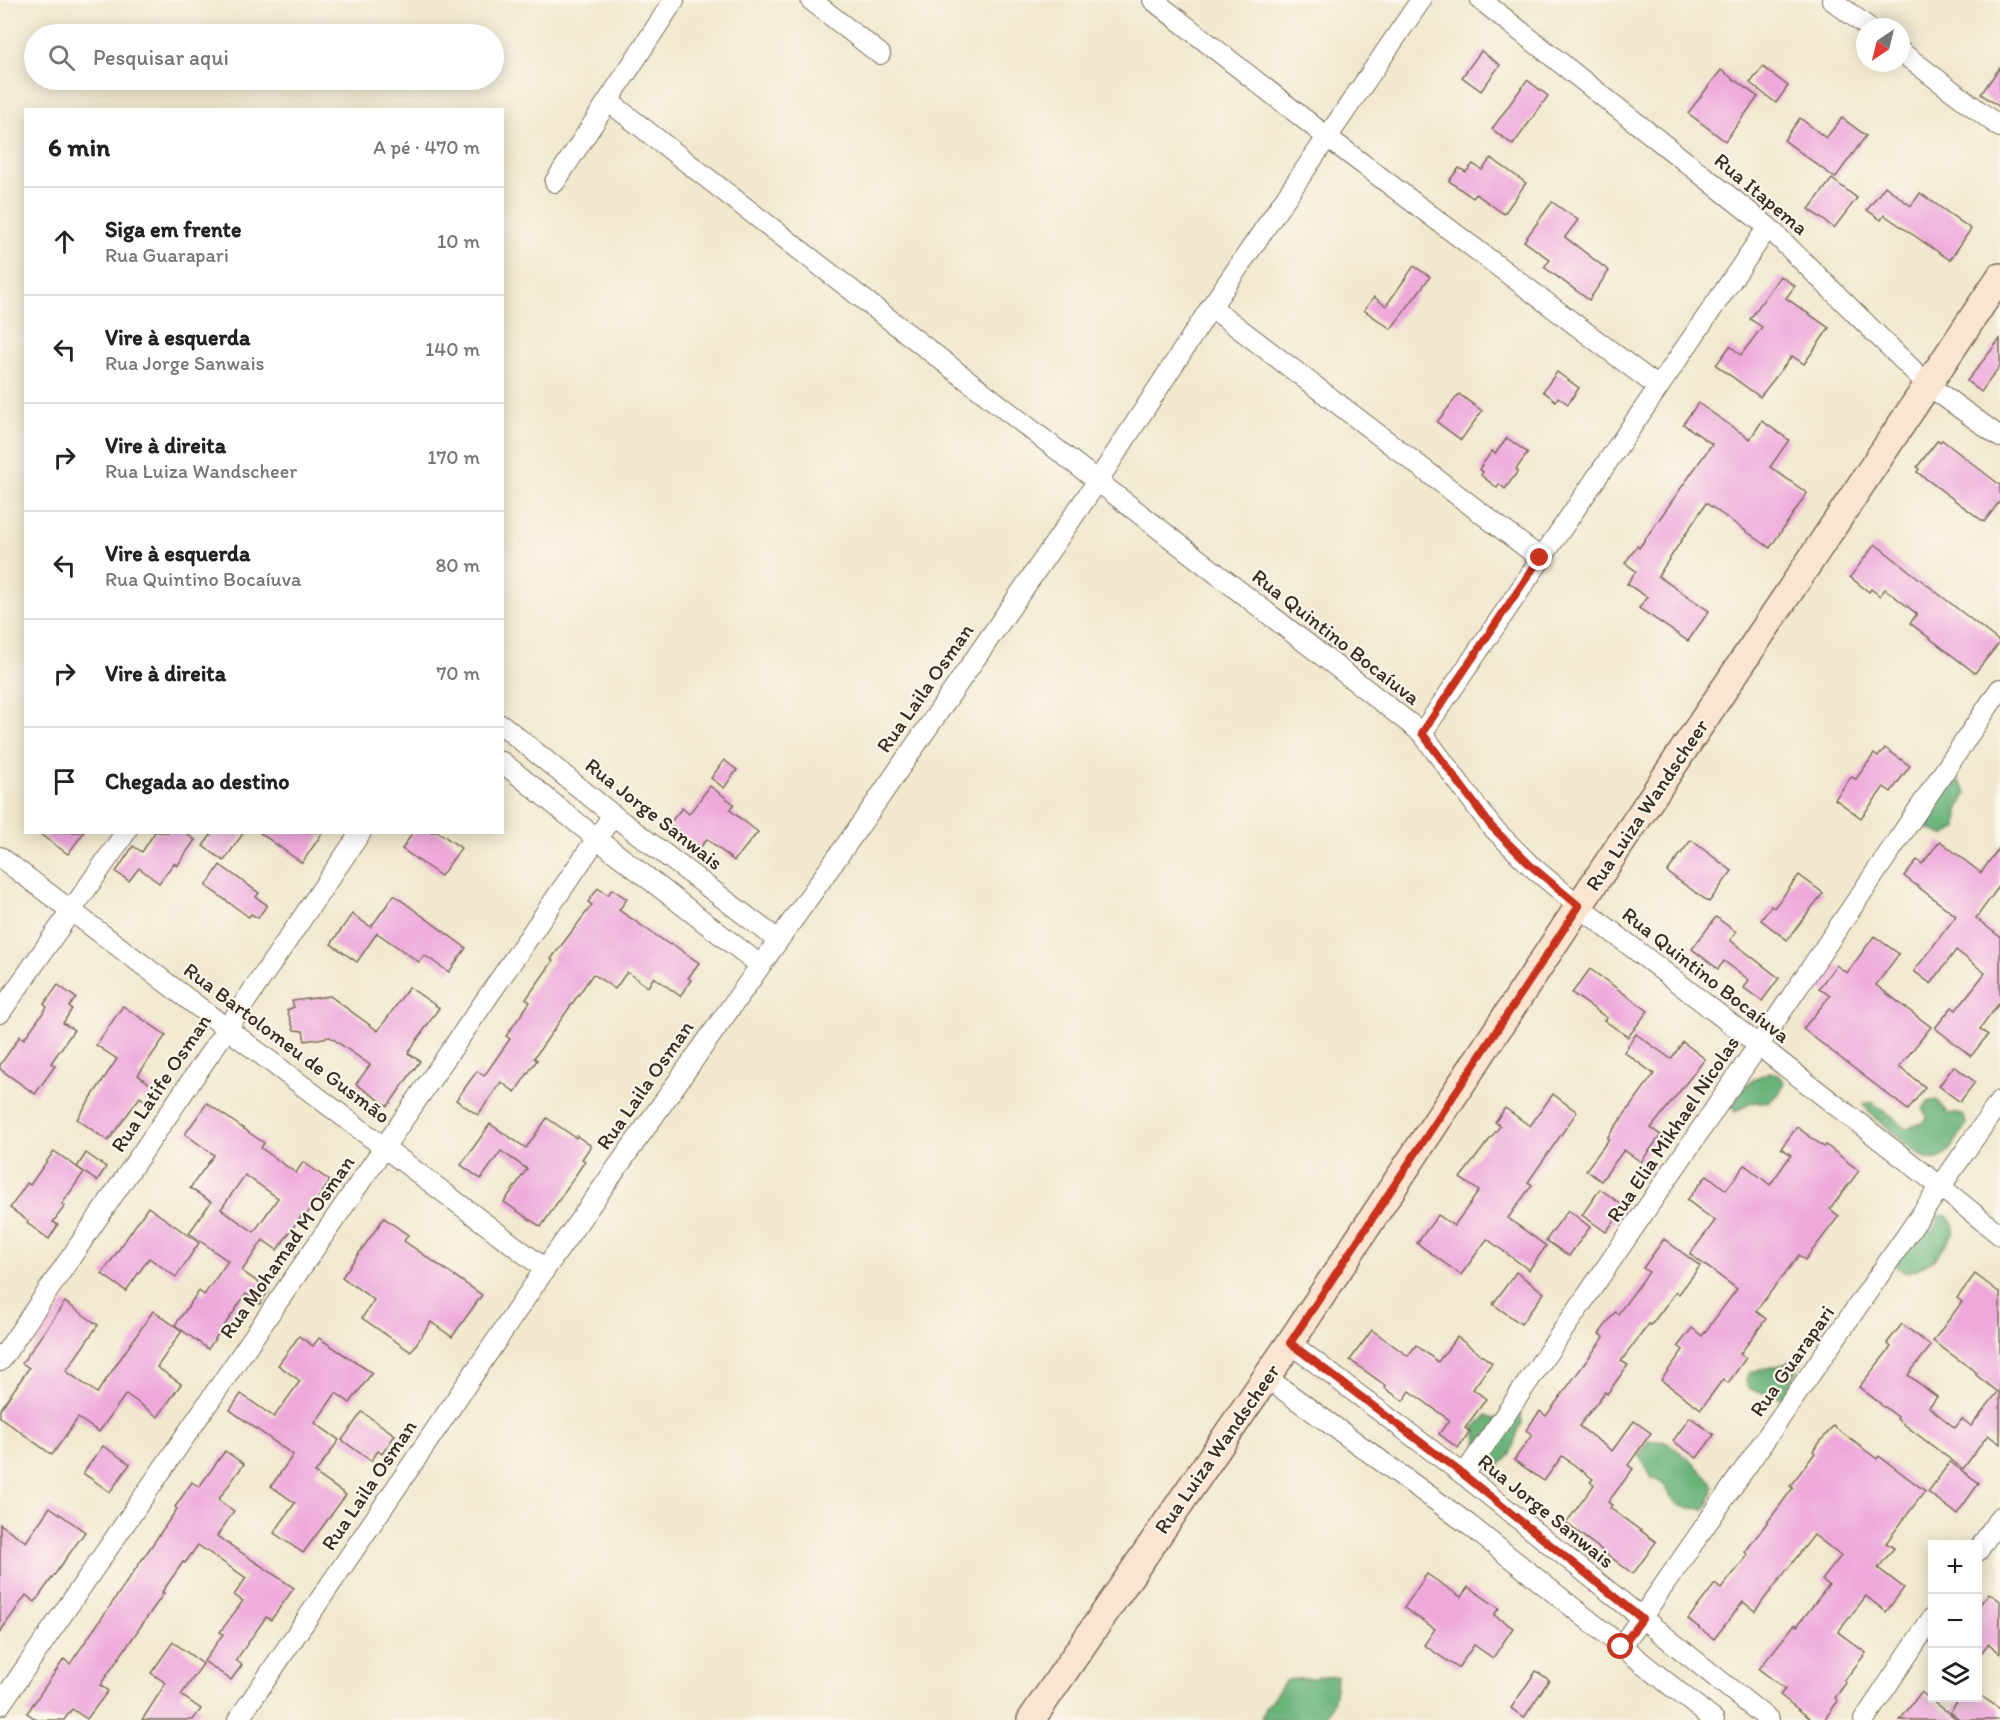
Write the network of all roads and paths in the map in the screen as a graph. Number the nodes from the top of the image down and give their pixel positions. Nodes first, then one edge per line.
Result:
1 (674, 0) edge
2 (811, 0) edge
3 (1153, 0) edge
4 (1421, 0) edge
5 (1480, 0) edge
6 (1832, 0) edge
7 (1856, 18) edge
8 (880, 54) dead end
9 (1910, 59) edge
10 (608, 101) junction
11 (2000, 127) edge
12 (1327, 137) junction
13 (555, 182) dead end
14 (1768, 227) junction
15 (2000, 277) edge
16 (1211, 307) junction
17 (1928, 385) junction
18 (1658, 387) junction
19 (2000, 437) edge
20 (1097, 482) junction
21 (1540, 558) junction
22 (2000, 688) edge
23 (504, 727) edge
24 (1422, 733) junction
25 (504, 764) edge
26 (613, 814) junction
27 (125, 834) edge
28 (360, 834) edge
29 (596, 838) junction
30 (0, 857) edge
31 (1579, 906) junction
32 (72, 910) junction
33 (778, 940) junction
34 (760, 965) junction
35 (0, 1013) edge
36 (228, 1028) junction
37 (1758, 1046) junction
38 (2000, 1101) edge
39 (385, 1148) junction
40 (1941, 1187) junction
41 (2000, 1235) edge
42 (545, 1269) junction
43 (1290, 1343) junction
44 (0, 1361) edge
45 (1267, 1378) junction
46 (1464, 1475) junction
47 (2000, 1517) edge
48 (1982, 1544) edge
49 (1642, 1619) junction
50 (1928, 1624) edge
51 (1621, 1647) junction
52 (0, 1705) edge
53 (238, 1720) edge
54 (1031, 1720) edge
55 (1714, 1720) edge
56 (1768, 1720) edge
57 (1864, 1720) edge

1 - 10 street
2 - 8 street
3 - 12 street
4 - 12 street, Rua Laila Osman
5 - 14 street, Rua Itapema
6 - 7 street
9 - 11 street
10 - 13 street
10 - 20 street, Rua Quintino Bocaíuva
12 - 16 street, Rua Laila Osman
12 - 18 street
14 - 17 street, Rua Itapema
14 - 18 street
15 - 17 main road, Rua Luiza Wandscheer
16 - 20 street, Rua Laila Osman
16 - 21 street
17 - 19 street, Rua Itapema
17 - 31 main road, Rua Luiza Wandscheer
18 - 21 street
20 - 24 street, Rua Quintino Bocaíuva
20 - 33 street, Rua Laila Osman
21 - 24 street
22 - 37 street, Rua Elia Mikhael Nicolas
23 - 26 street, Rua Jorge Sanwais
24 - 31 street, Rua Quintino Bocaíuva
25 - 29 street
26 - 29 street, Rua Mohamad M Osman
26 - 33 street, Rua Jorge Sanwais
27 - 32 street
28 - 36 street, Rua Latife Osman
29 - 34 street
29 - 39 street, Rua Mohamad M Osman
30 - 32 street, Rua Bartolomeu de Gusmão
31 - 37 street, Rua Quintino Bocaíuva
31 - 43 main road, Rua Luiza Wandscheer
32 - 35 street
32 - 36 street, Rua Bartolomeu de Gusmão
33 - 34 street, Rua Laila Osman
34 - 42 street, Rua Laila Osman
36 - 39 street, Rua Bartolomeu de Gusmão
36 - 44 street, Rua Latife Osman
37 - 40 street, Rua Quintino Bocaíuva
37 - 46 street, Rua Elia Mikhael Nicolas
38 - 40 street, Rua Guarapari
39 - 42 street, Rua Bartolomeu de Gusmão
39 - 52 street, Rua Mohamad M Osman
40 - 41 street, Rua Quintino Bocaíuva
40 - 49 street, Rua Guarapari
42 - 53 street, Rua Laila Osman
43 - 45 main road, Rua Luiza Wandscheer
43 - 46 street, Rua Jorge Sanwais
45 - 51 street
45 - 54 main road, Rua Luiza Wandscheer
46 - 49 street, Rua Jorge Sanwais
47 - 48 street
49 - 51 street, Rua Guarapari
49 - 56 street, Rua Jorge Sanwais
50 - 57 street
51 - 55 street

